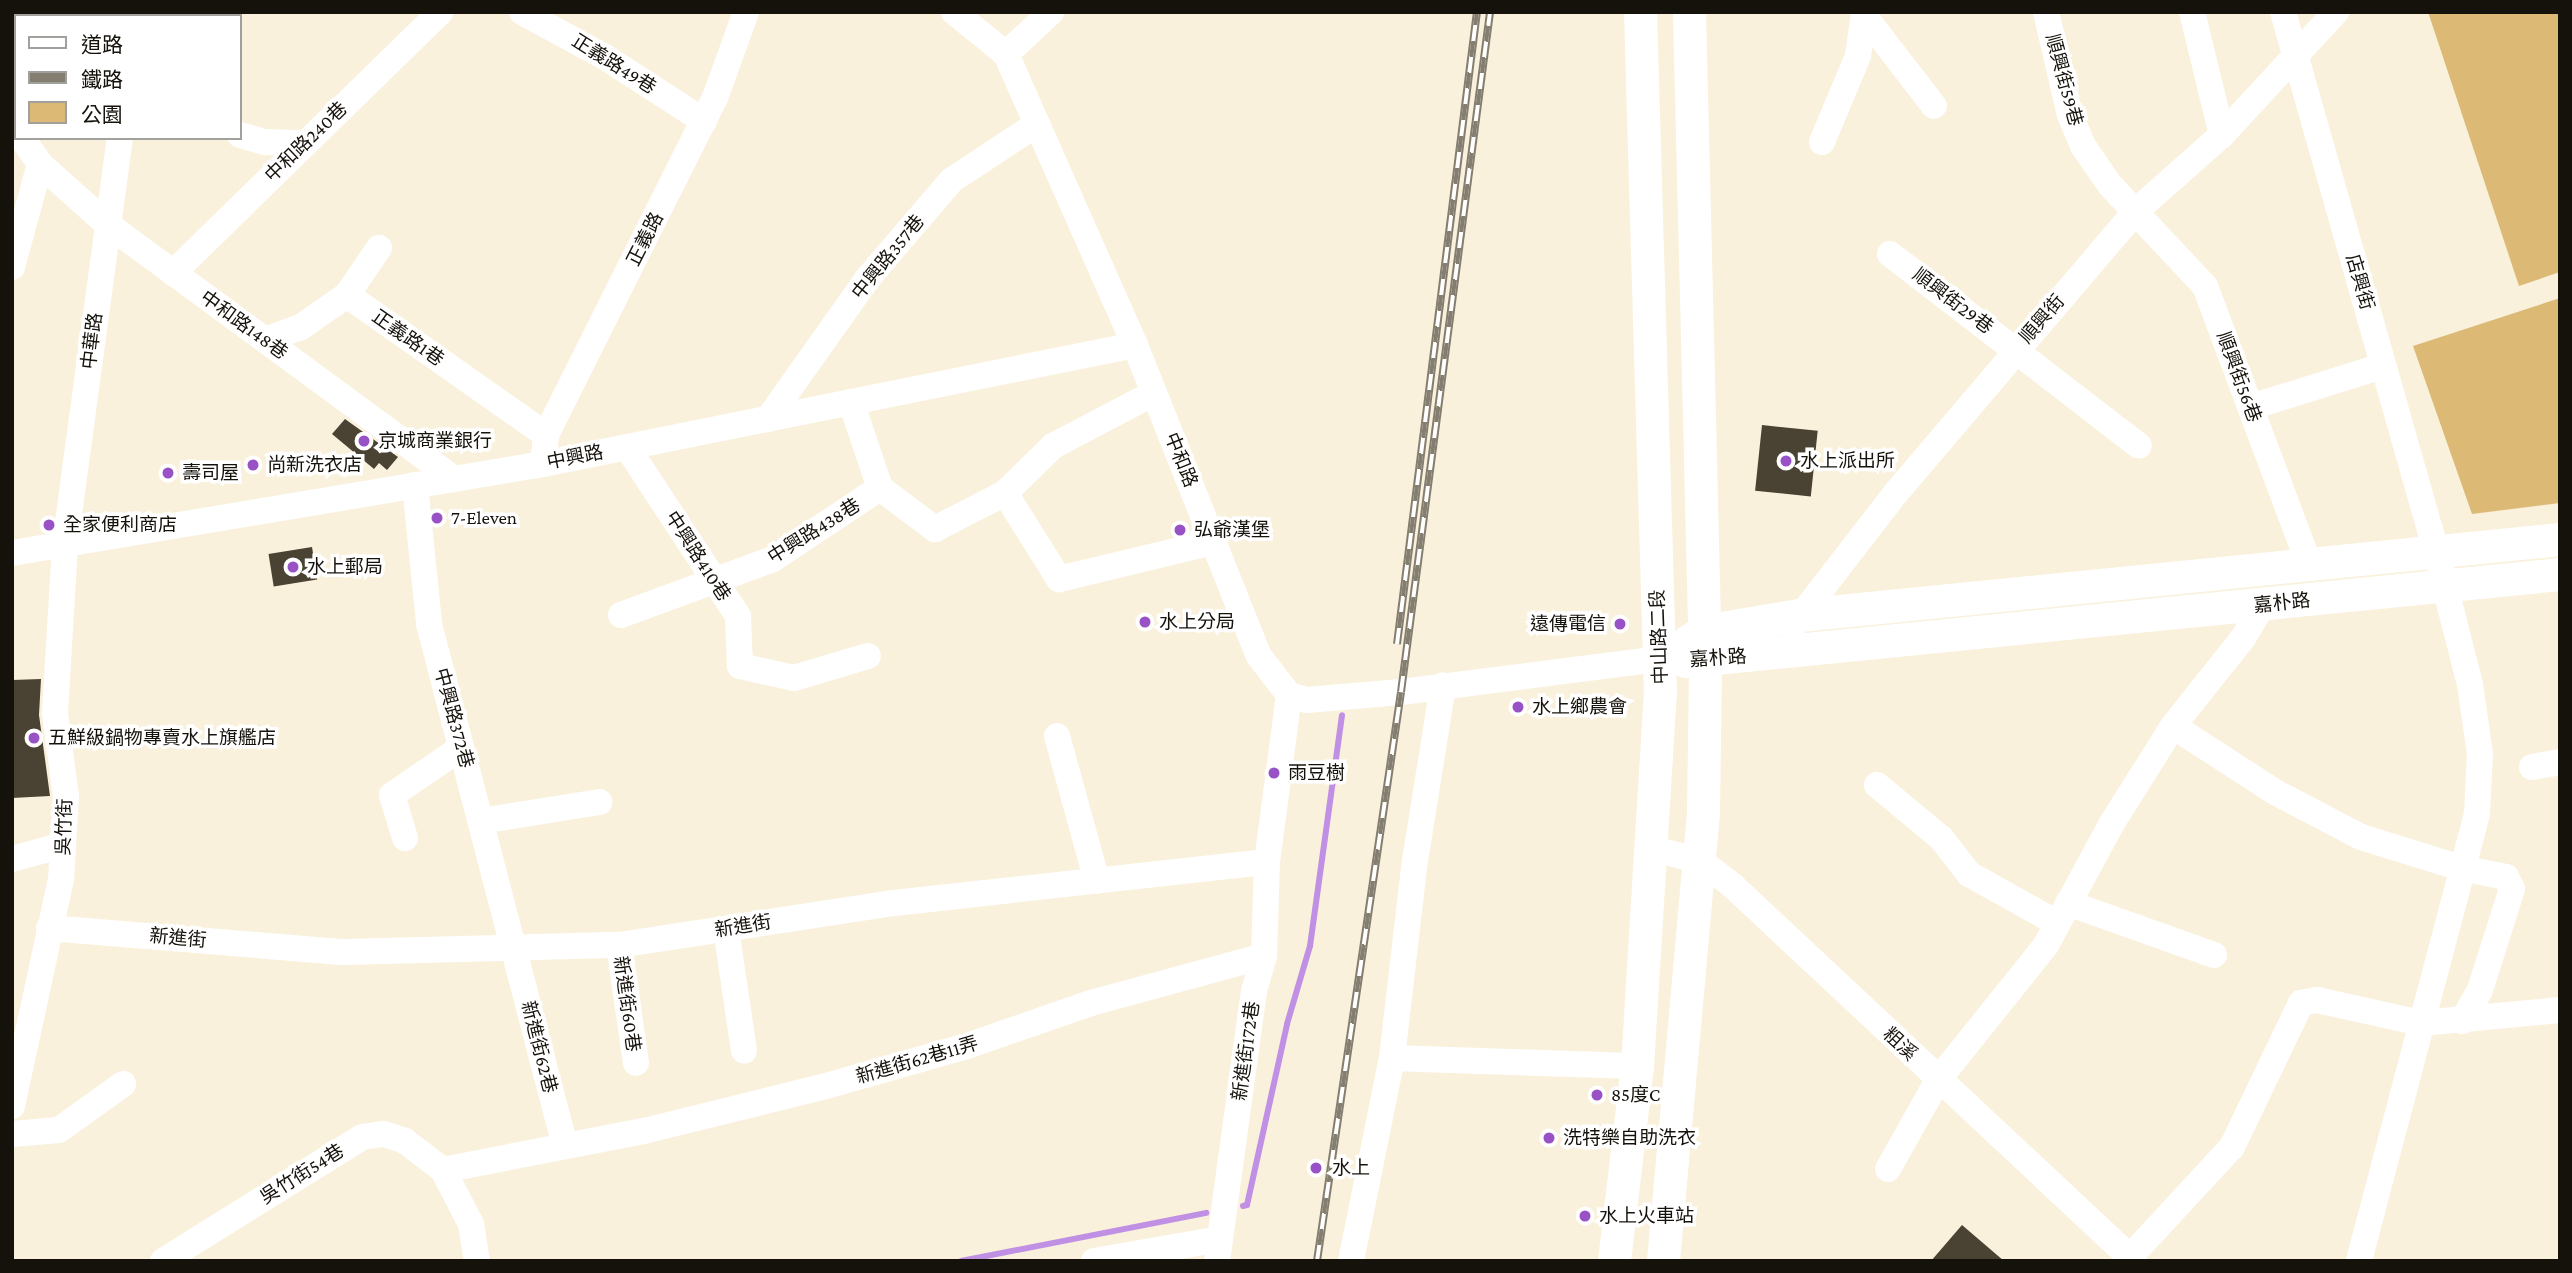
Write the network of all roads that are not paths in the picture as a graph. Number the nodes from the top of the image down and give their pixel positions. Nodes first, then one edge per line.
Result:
1 (440, 12) edge
2 (522, 12) edge
3 (746, 12) edge
4 (954, 12) edge
5 (1051, 12) edge
6 (1640, 12) edge
7 (1689, 12) edge
8 (2046, 12) edge
9 (2192, 12) edge
10 (2283, 12) edge
11 (2336, 12) edge
12 (1865, 15) edge
13 (1006, 54) junction
14 (2296, 56) junction
15 (1934, 106) dead end
16 (704, 121) junction
17 (1037, 124) junction
18 (2222, 135) junction
19 (242, 136) edge
20 (23, 140) edge
21 (120, 140) edge
22 (1822, 142) dead end
23 (303, 143) junction
24 (40, 163) junction
25 (2136, 211) junction
26 (107, 224) junction
27 (379, 248) dead end
28 (1890, 254) dead end
29 (12, 267) edge
30 (173, 273) junction
31 (347, 295) junction
32 (265, 340) junction
33 (1135, 345) junction
34 (2017, 348) junction
35 (2383, 366) junction
36 (1154, 393) junction
37 (851, 402) junction
38 (2250, 407) junction
39 (768, 419) junction
40 (546, 435) junction
41 (2139, 446) dead end
42 (627, 447) junction
43 (543, 464) junction
44 (454, 479) junction
45 (415, 485) junction
46 (880, 488) junction
47 (1005, 493) junction
48 (2560, 539) edge
49 (1213, 542) junction
50 (65, 544) junction
51 (2436, 551) junction
52 (12, 553) edge
53 (2309, 564) junction
54 (2560, 574) edge
55 (716, 583) junction
56 (2442, 587) junction
57 (2263, 605) junction
58 (621, 615) dead end
59 (1799, 615) junction
60 (1705, 646) junction
61 (1778, 652) junction
62 (868, 656) dead end
63 (1660, 659) junction
64 (1443, 685) junction
65 (1289, 695) junction
66 (2173, 726) junction
67 (1058, 736) dead end
68 (461, 748) junction
69 (2560, 762) edge
70 (2532, 767) dead end
71 (1877, 785) dead end
72 (599, 802) dead end
73 (481, 821) junction
74 (405, 838) dead end
75 (63, 845) junction
76 (1653, 849) junction
77 (12, 859) edge
78 (1267, 862) junction
79 (1701, 862) junction
80 (2461, 868) junction
81 (1097, 881) junction
82 (2062, 913) junction
83 (49, 928) junction
84 (726, 929) junction
85 (619, 945) junction
86 (514, 947) junction
87 (2214, 955) dead end
88 (1264, 956) junction
89 (2560, 1010) edge
90 (2462, 1021) junction
91 (2421, 1023) junction
92 (744, 1051) dead end
93 (1392, 1058) junction
94 (636, 1063) dead end
95 (1637, 1066) junction
96 (1938, 1080) junction
97 (123, 1084) dead end
98 (12, 1106) edge
99 (12, 1134) edge
100 (565, 1146) junction
101 (1888, 1169) dead end
102 (443, 1170) junction
103 (1219, 1250) edge
104 (2132, 1259) edge
105 (163, 1261) edge
106 (477, 1261) edge
107 (1094, 1261) edge
108 (1351, 1261) edge
109 (1614, 1261) edge
110 (1663, 1261) edge
111 (2359, 1261) edge

1 - 23 street, 中和路240巷
2 - 16 street, 正義路49巷
3 - 16 street, 正義路
4 - 13 street, 中和路
5 - 13 street
6 - 63 main road, 中山路二段
7 - 60 main road
8 - 25 street, 順興街59巷
9 - 18 street
10 - 14 street, 店興街
11 - 14 street, 順興街
12 - 15 street
12 - 22 street
13 - 17 street, 中和路
14 - 18 street, 順興街
14 - 35 street, 店興街
16 - 40 street, 正義路
17 - 33 street, 中和路
17 - 39 street, 中興路357巷
18 - 25 street, 順興街
19 - 23 street
20 - 24 street, 中和路148巷
21 - 26 street, 中華路
23 - 30 street, 中和路240巷
24 - 26 street, 中和路148巷
24 - 29 street
25 - 34 street, 順興街
25 - 38 street, 順興街56巷
26 - 30 street, 中和路148巷
26 - 50 street, 中華路
27 - 31 street
28 - 34 street, 順興街29巷
30 - 32 street, 中和路148巷
31 - 32 street
31 - 40 street, 正義路1巷
32 - 44 street, 中和路148巷
33 - 36 street, 中和路
33 - 37 street, 中興路
34 - 41 street, 順興街29巷
34 - 59 street, 順興街
35 - 38 street
35 - 51 street, 店興街
36 - 47 street
36 - 49 street, 中和路
37 - 39 street, 中興路
37 - 46 street, 中興路438巷
38 - 53 street, 順興街56巷
39 - 42 street, 中興路
40 - 43 street, 正義路
42 - 43 street, 中興路
42 - 55 street, 中興路410巷
43 - 44 street, 中興路
44 - 45 street, 中興路
45 - 50 street, 中興路
45 - 68 street, 中興路372巷
46 - 47 street
46 - 55 street, 中興路438巷
47 - 49 street
48 - 51 main road, 嘉朴路
49 - 65 street, 中和路
50 - 52 street, 中興路
50 - 75 street, 吳竹街
51 - 53 main road, 嘉朴路
51 - 56 street, 店興街
53 - 59 main road, 嘉朴路
54 - 56 main road, 嘉朴路
55 - 58 street, 中興路438巷
55 - 62 street, 中興路410巷
56 - 57 main road, 嘉朴路
56 - 80 street, 店興街
57 - 61 main road, 嘉朴路
57 - 66 street
59 - 60 main road, 嘉朴路
59 - 61 street, 順興街
60 - 61 main road, 嘉朴路
60 - 63 main road, 嘉朴路
60 - 79 main road
63 - 64 street
63 - 76 main road, 中山路二段
64 - 65 street
64 - 93 street
65 - 78 street
66 - 80 street
66 - 82 street
67 - 81 street
68 - 73 street, 中興路372巷
68 - 74 street
69 - 70 street
71 - 82 street
72 - 73 street
73 - 86 street, 中興路372巷
75 - 77 street
75 - 83 street, 吳竹街
76 - 79 street, 粗溪
76 - 95 main road, 中山路二段
78 - 81 street, 新進街
78 - 88 street, 新進街172巷
79 - 96 street, 粗溪
79 - 110 main road
80 - 90 street
80 - 91 street, 店興街
81 - 84 street, 新進街
82 - 87 street
82 - 96 street
83 - 86 street, 新進街
83 - 98 street, 吳竹街
84 - 85 street, 新進街
84 - 92 street
85 - 86 street, 新進街
85 - 94 street, 新進街60巷
86 - 100 street, 新進街62巷
88 - 100 street, 新進街62巷11弄
88 - 103 street, 新進街172巷
89 - 90 street
90 - 91 street
91 - 104 street
91 - 111 street, 店興街
93 - 95 street
93 - 108 street
95 - 109 main road, 中山路二段
96 - 101 street
96 - 104 street, 粗溪
97 - 99 street
100 - 102 street, 新進街62巷11弄
102 - 105 street, 吳竹街54巷
102 - 106 street
103 - 107 street

